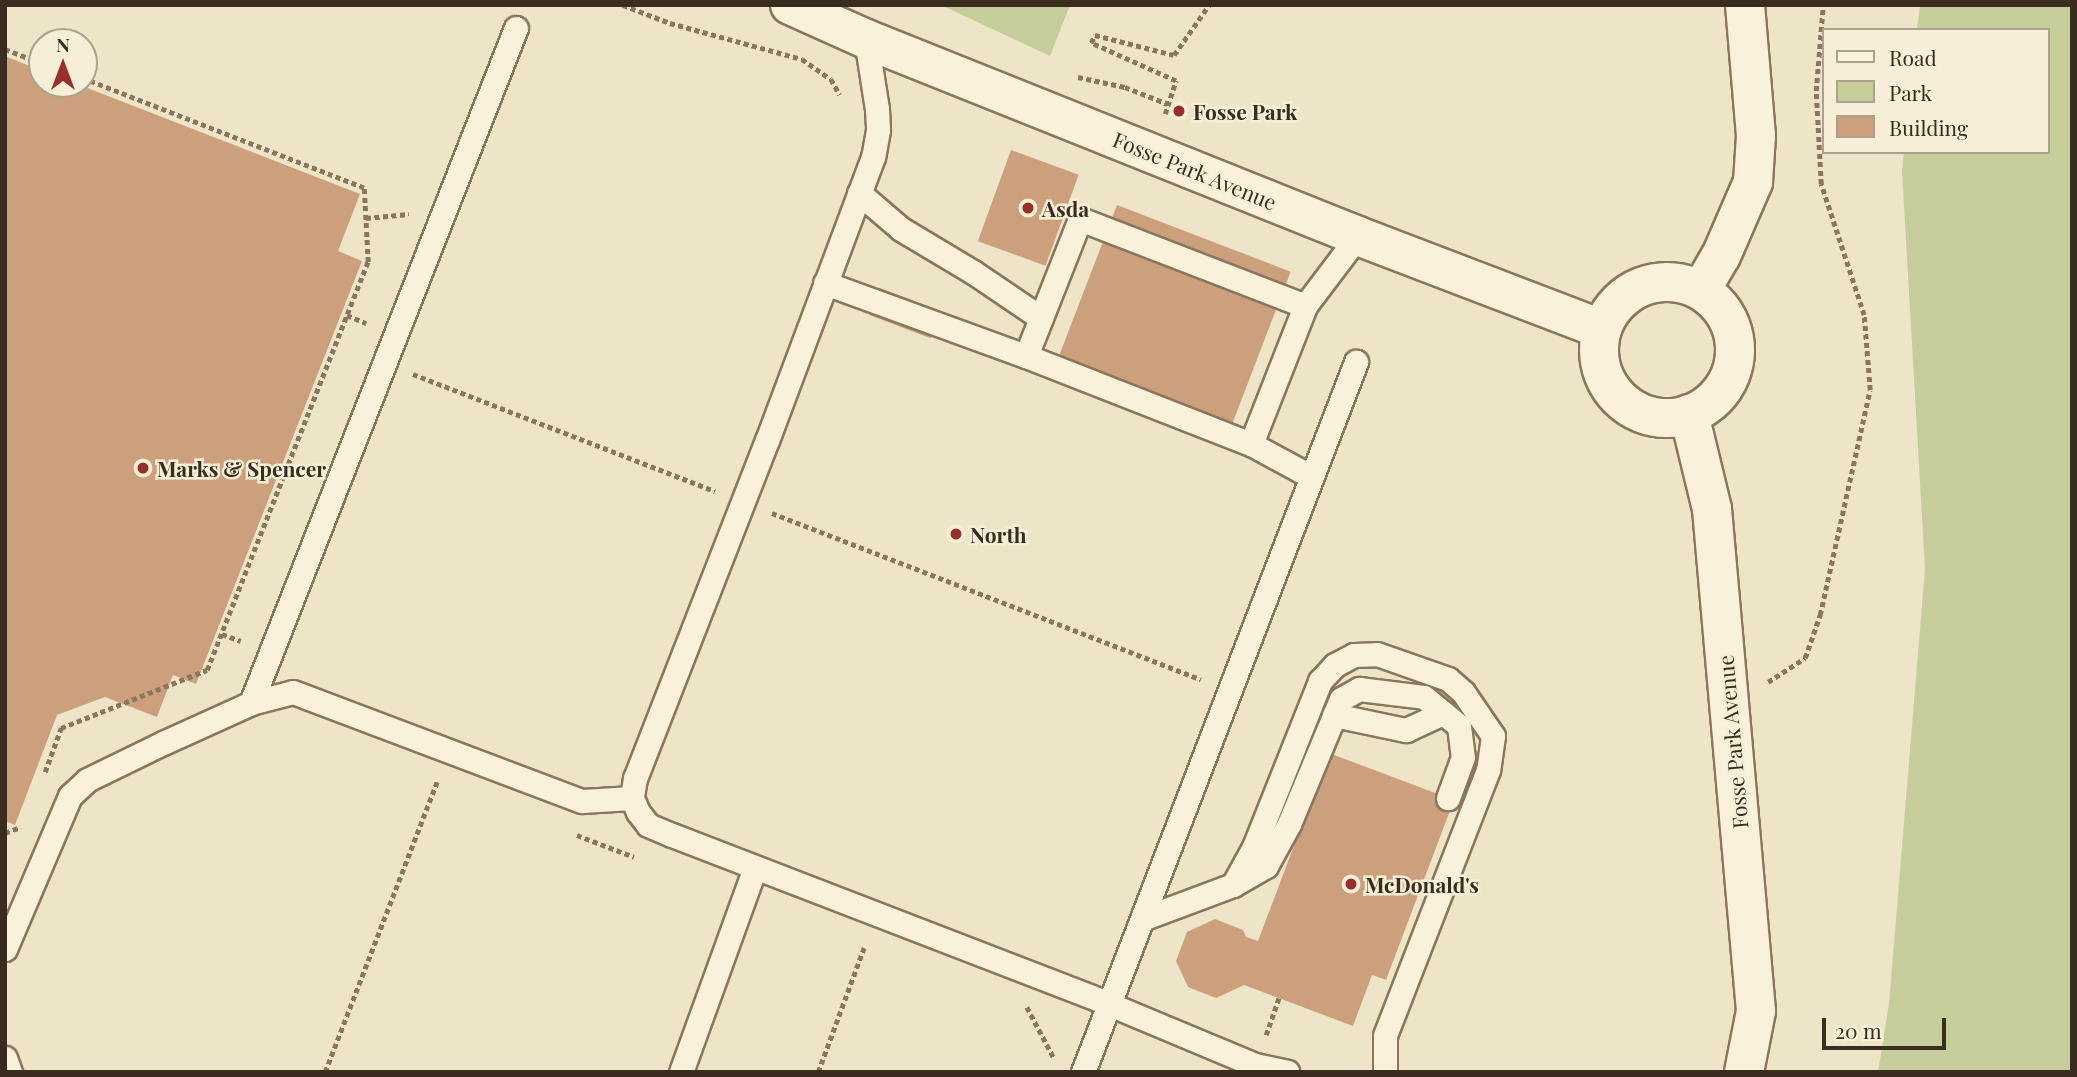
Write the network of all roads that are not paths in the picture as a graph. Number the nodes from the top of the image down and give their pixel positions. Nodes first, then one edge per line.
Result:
1 (790, 5) edge
2 (1745, 5) edge
3 (516, 28) dead end
4 (866, 39) junction
5 (859, 193) junction
6 (1357, 236) junction
7 (825, 283) junction
8 (1701, 290) junction
9 (1305, 306) junction
10 (1041, 318) junction
11 (1602, 329) junction
12 (1026, 356) junction
13 (1356, 362) dead end
14 (1689, 414) junction
15 (1251, 444) junction
16 (1312, 477) junction
17 (251, 704) junction
18 (1443, 712) junction
19 (1334, 715) junction
20 (1448, 798) dead end
21 (632, 799) junction
22 (755, 868) junction
23 (1233, 885) junction
24 (1142, 919) junction
25 (5, 949) edge
26 (1395, 957) dead end
27 (1405, 981) junction
28 (1109, 1004) junction
29 (5, 1058) edge
30 (10, 1072) edge
31 (681, 1072) edge
32 (1083, 1072) edge
33 (1287, 1072) edge
34 (1385, 1072) edge
35 (1744, 1072) edge

1 - 4 street, Fosse Park Avenue
2 - 8 street
3 - 17 lane
4 - 5 lane
4 - 6 street, Fosse Park Avenue
5 - 7 lane
5 - 10 lane
6 - 9 lane
6 - 11 street, Fosse Park Avenue
7 - 12 lane
7 - 21 lane
8 - 11 street
8 - 14 street
9 - 10 lane
9 - 15 lane
10 - 12 lane
11 - 14 street
12 - 15 lane
13 - 16 lane
14 - 35 street, Fosse Park Avenue
15 - 16 lane
16 - 24 lane
17 - 21 lane
17 - 25 lane
18 - 19 lane
18 - 19 lane
18 - 20 lane
19 - 23 lane
21 - 22 lane
22 - 28 lane
22 - 31 lane
23 - 24 lane
23 - 27 lane
24 - 28 lane
26 - 27 lane
27 - 34 lane
28 - 32 lane
28 - 33 lane
29 - 30 lane

